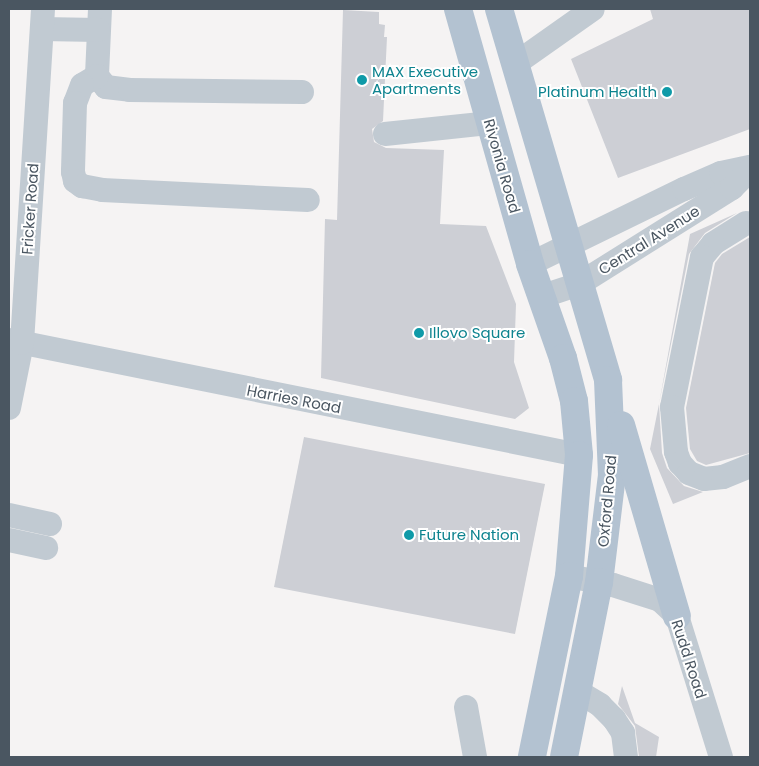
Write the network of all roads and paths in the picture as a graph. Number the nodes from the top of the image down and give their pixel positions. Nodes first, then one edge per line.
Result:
1 (458, 9) edge
2 (499, 9) edge
3 (593, 9) edge
4 (42, 19) edge
5 (99, 19) edge
6 (515, 64) junction
7 (97, 76) junction
8 (302, 92) dead end
9 (490, 123) junction
10 (385, 134) dead end
11 (750, 168) edge
12 (732, 188) junction
13 (308, 200) dead end
14 (748, 228) edge
15 (568, 248) junction
16 (530, 264) junction
17 (579, 284) junction
18 (540, 297) junction
19 (15, 342) edge
20 (608, 380) junction
21 (9, 408) edge
22 (579, 456) junction
23 (750, 466) edge
24 (9, 515) edge
25 (50, 524) dead end
26 (9, 540) edge
27 (46, 548) dead end
28 (569, 576) junction
29 (599, 582) junction
30 (677, 616) junction
31 (577, 691) junction
32 (466, 707) dead end
33 (475, 757) edge
34 (532, 757) edge
35 (564, 757) edge
36 (626, 757) edge
37 (721, 757) edge

1 - 9 main road, Rivonia Road
2 - 6 main road
3 - 6 street
4 - 5 street
4 - 19 street, Fricker Road
5 - 7 street
6 - 15 main road
7 - 8 street
7 - 13 street
9 - 10 street
9 - 16 main road, Rivonia Road
11 - 12 street, Central Avenue
11 - 15 street, Central Avenue
12 - 14 street
12 - 17 street, Central Avenue
14 - 23 street
15 - 16 street, Central Avenue
15 - 17 main road, Oxford Road
16 - 18 main road
17 - 18 street, Central Avenue
17 - 20 main road, Oxford Road
18 - 22 main road
19 - 21 street, Fricker Road
19 - 22 street, Harries Road
20 - 29 main road, Oxford Road
20 - 30 main road
22 - 28 main road
24 - 25 street
26 - 27 street
28 - 29 street, Rudd Road
28 - 34 main road
29 - 30 street, Rudd Road
29 - 31 main road, Oxford Road
30 - 37 street, Rudd Road
31 - 35 main road, Oxford Road
31 - 36 street
32 - 33 street

